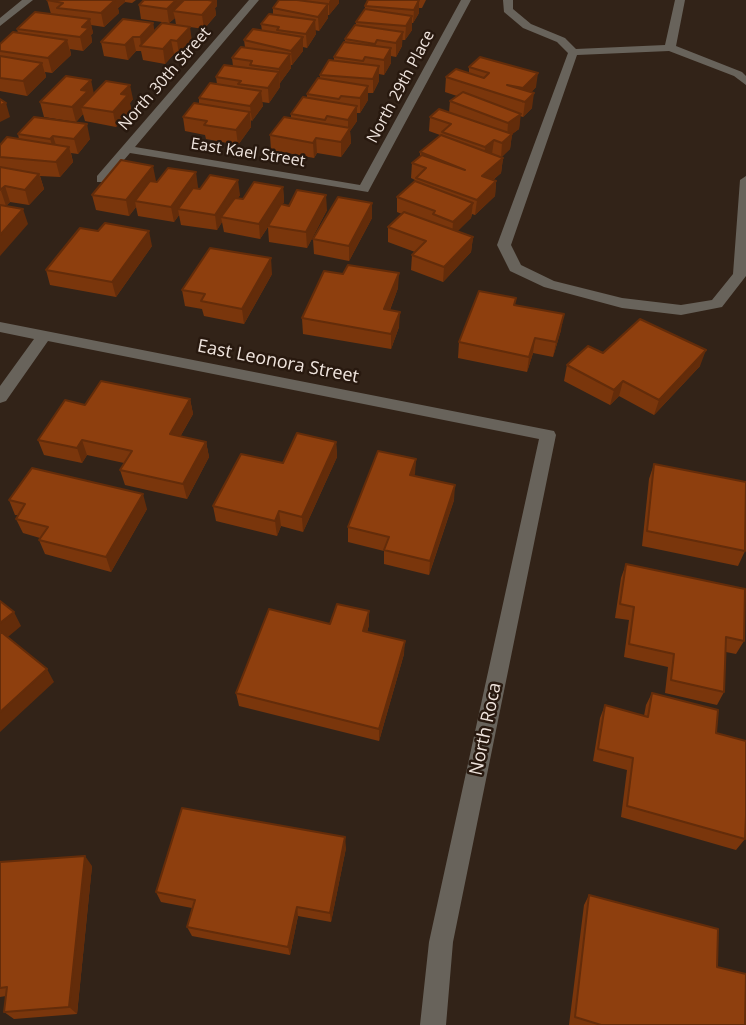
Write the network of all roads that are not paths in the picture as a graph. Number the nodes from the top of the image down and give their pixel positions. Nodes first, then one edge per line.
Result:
1 (28, 0) edge
2 (254, 0) edge
3 (466, 0) edge
4 (508, 0) edge
5 (680, 0) edge
6 (0, 23) edge
7 (670, 48) junction
8 (573, 52) junction
9 (743, 76) edge
10 (126, 149) junction
11 (101, 179) edge
12 (746, 180) edge
13 (364, 189) joint
14 (0, 327) edge
15 (45, 335) junction
16 (0, 397) edge
17 (548, 435) joint
18 (433, 1025) edge

1 - 6 street
2 - 10 street, North 30th Street
3 - 13 street, North 29th Place
4 - 8 street
5 - 7 street
7 - 8 street
7 - 9 street
8 - 12 street
10 - 11 street, North 30th Street
10 - 13 street, East Kael Street
14 - 15 street, East Leonora Street
15 - 16 street
15 - 17 street, East Leonora Street
17 - 18 street, North Roca

